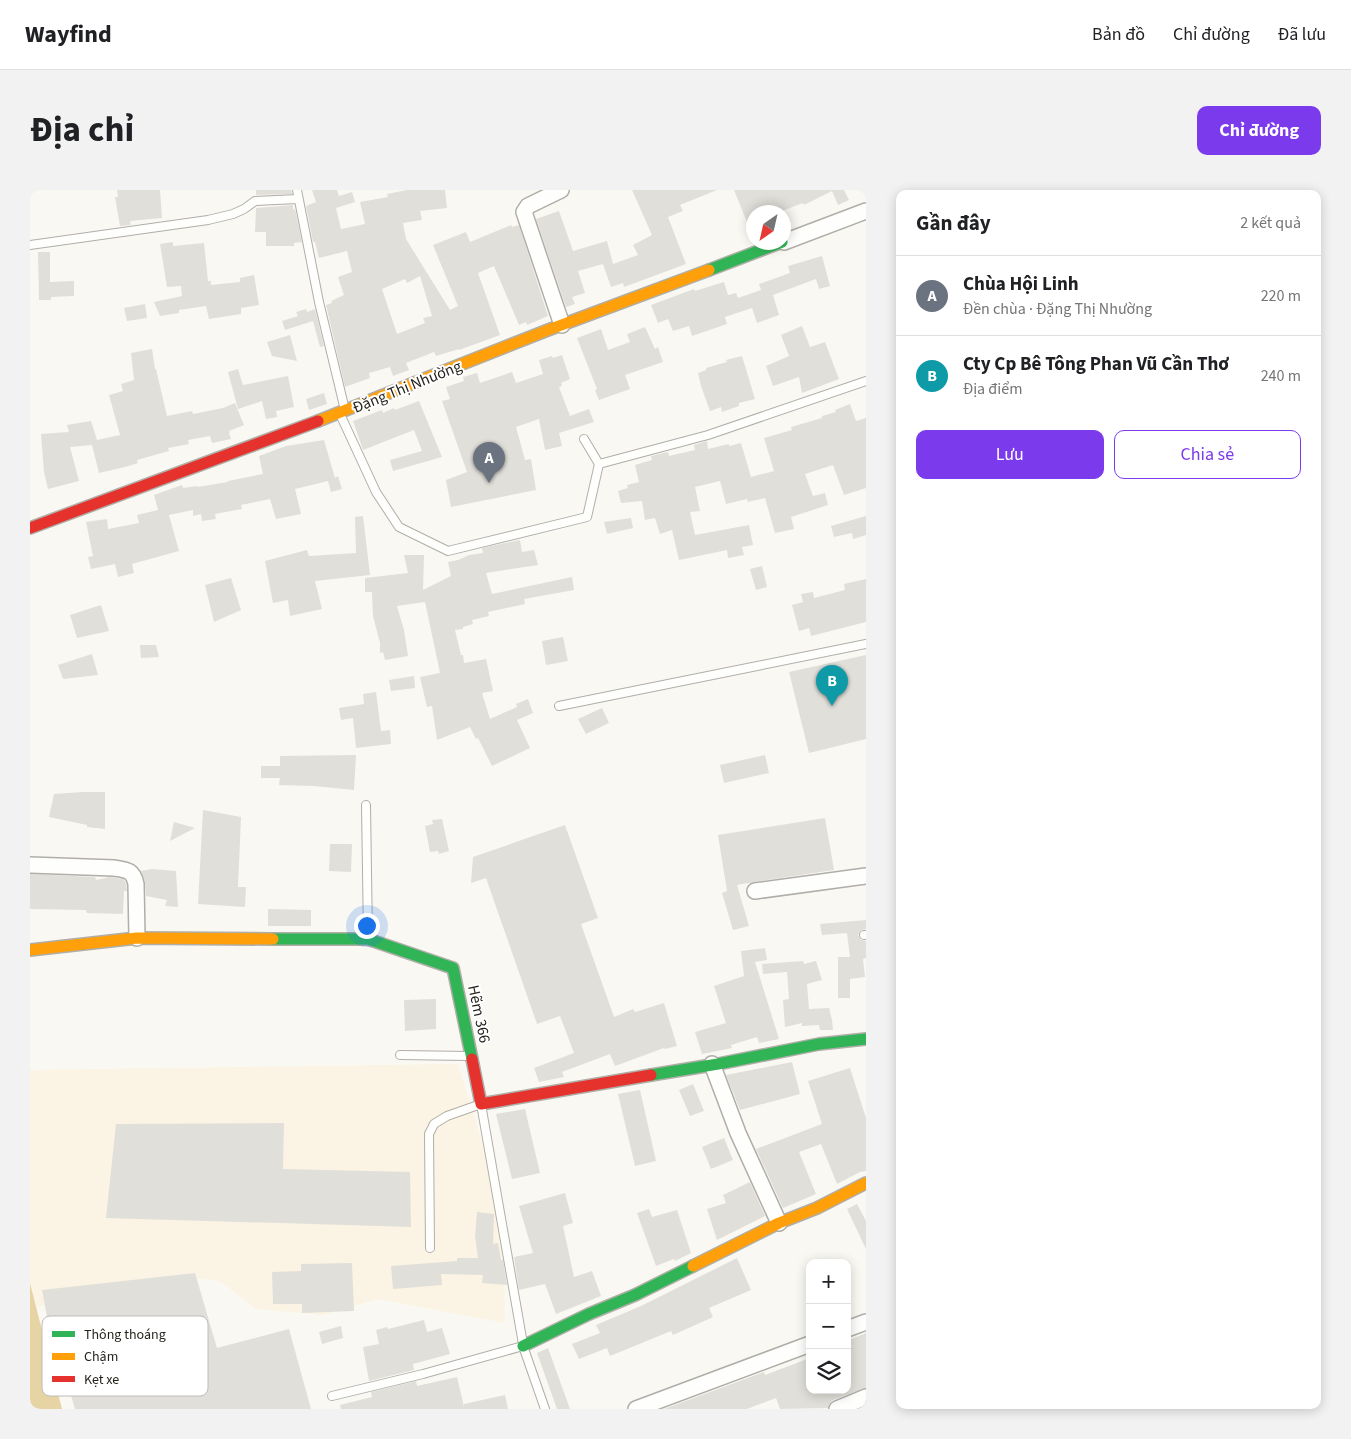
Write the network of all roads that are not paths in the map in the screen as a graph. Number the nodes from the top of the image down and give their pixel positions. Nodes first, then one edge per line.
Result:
1 (297, 190) edge
2 (561, 190) edge
3 (298, 199) junction
4 (866, 211) edge
5 (791, 239) edge
6 (30, 245) edge
7 (762, 250) edge
8 (562, 325) junction
9 (866, 381) edge
10 (343, 412) junction
11 (584, 439) dead end
12 (599, 464) junction
13 (30, 528) edge
14 (866, 644) edge
15 (559, 706) dead end
16 (366, 805) dead end
17 (30, 865) edge
18 (866, 876) edge
19 (755, 891) dead end
20 (137, 938) junction
21 (368, 939) junction
22 (30, 950) edge
23 (866, 1039) edge
24 (400, 1054) dead end
25 (471, 1056) junction
26 (712, 1064) junction
27 (481, 1104) junction
28 (866, 1184) edge
29 (780, 1223) junction
30 (430, 1248) dead end
31 (866, 1322) edge
32 (851, 1328) edge
33 (806, 1345) edge
34 (523, 1346) junction
35 (332, 1396) dead end
36 (866, 1397) edge
37 (545, 1409) edge
38 (636, 1409) edge
39 (837, 1409) edge

1 - 3 lane
2 - 8 street
3 - 6 lane
3 - 10 lane
4 - 5 street, Đặng Thị Nhường
7 - 8 street, Đặng Thị Nhường
8 - 10 street, Đặng Thị Nhường
9 - 12 lane
10 - 12 lane
10 - 13 street, Đặng Thị Nhường
11 - 12 lane
14 - 15 lane
16 - 21 lane
17 - 20 street
18 - 19 street
20 - 21 street, Hẽm 366
20 - 22 street, Hẽm 366
21 - 25 street, Hẽm 366
23 - 26 street
24 - 25 lane
25 - 27 street, Hẽm 366
26 - 27 street
26 - 29 street
27 - 30 lane
27 - 34 lane
28 - 29 street
29 - 34 street
31 - 32 street
33 - 38 street
34 - 35 lane
34 - 37 lane
36 - 39 street

